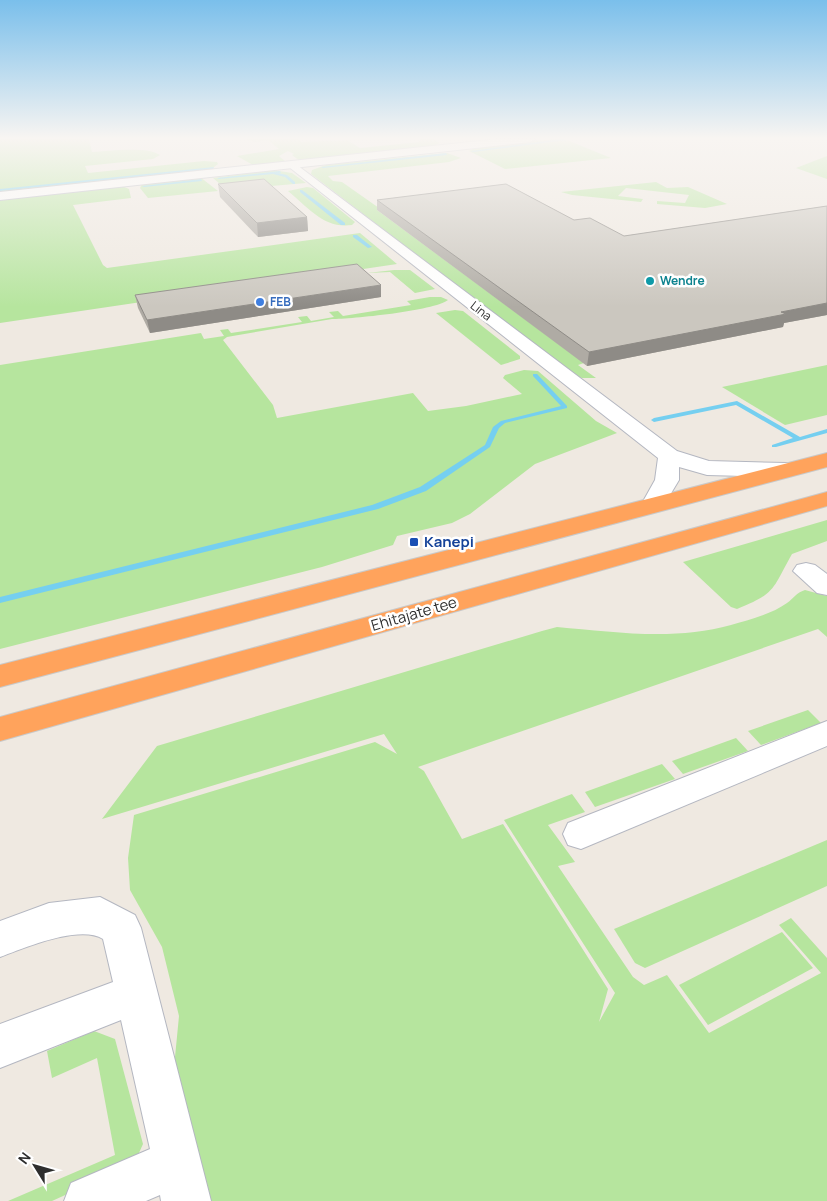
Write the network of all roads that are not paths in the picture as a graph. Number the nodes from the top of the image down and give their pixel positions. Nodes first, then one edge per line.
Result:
1 (332, 195) edge
2 (669, 456) junction
3 (827, 460) edge
4 (786, 470) junction
5 (827, 499) edge
6 (653, 505) junction
7 (0, 676) edge
8 (0, 729) edge
9 (827, 733) edge
10 (580, 834) dead end
11 (0, 939) edge
12 (137, 994) junction
13 (0, 1046) edge
14 (182, 1182) edge
15 (89, 1201) edge

1 - 2 street, Lina
2 - 4 street, Lina
2 - 6 street
3 - 4 highway
4 - 6 highway
5 - 8 highway, Ehitajate tee
6 - 7 highway
9 - 10 street
11 - 12 street
12 - 13 street
12 - 14 street
14 - 15 street

